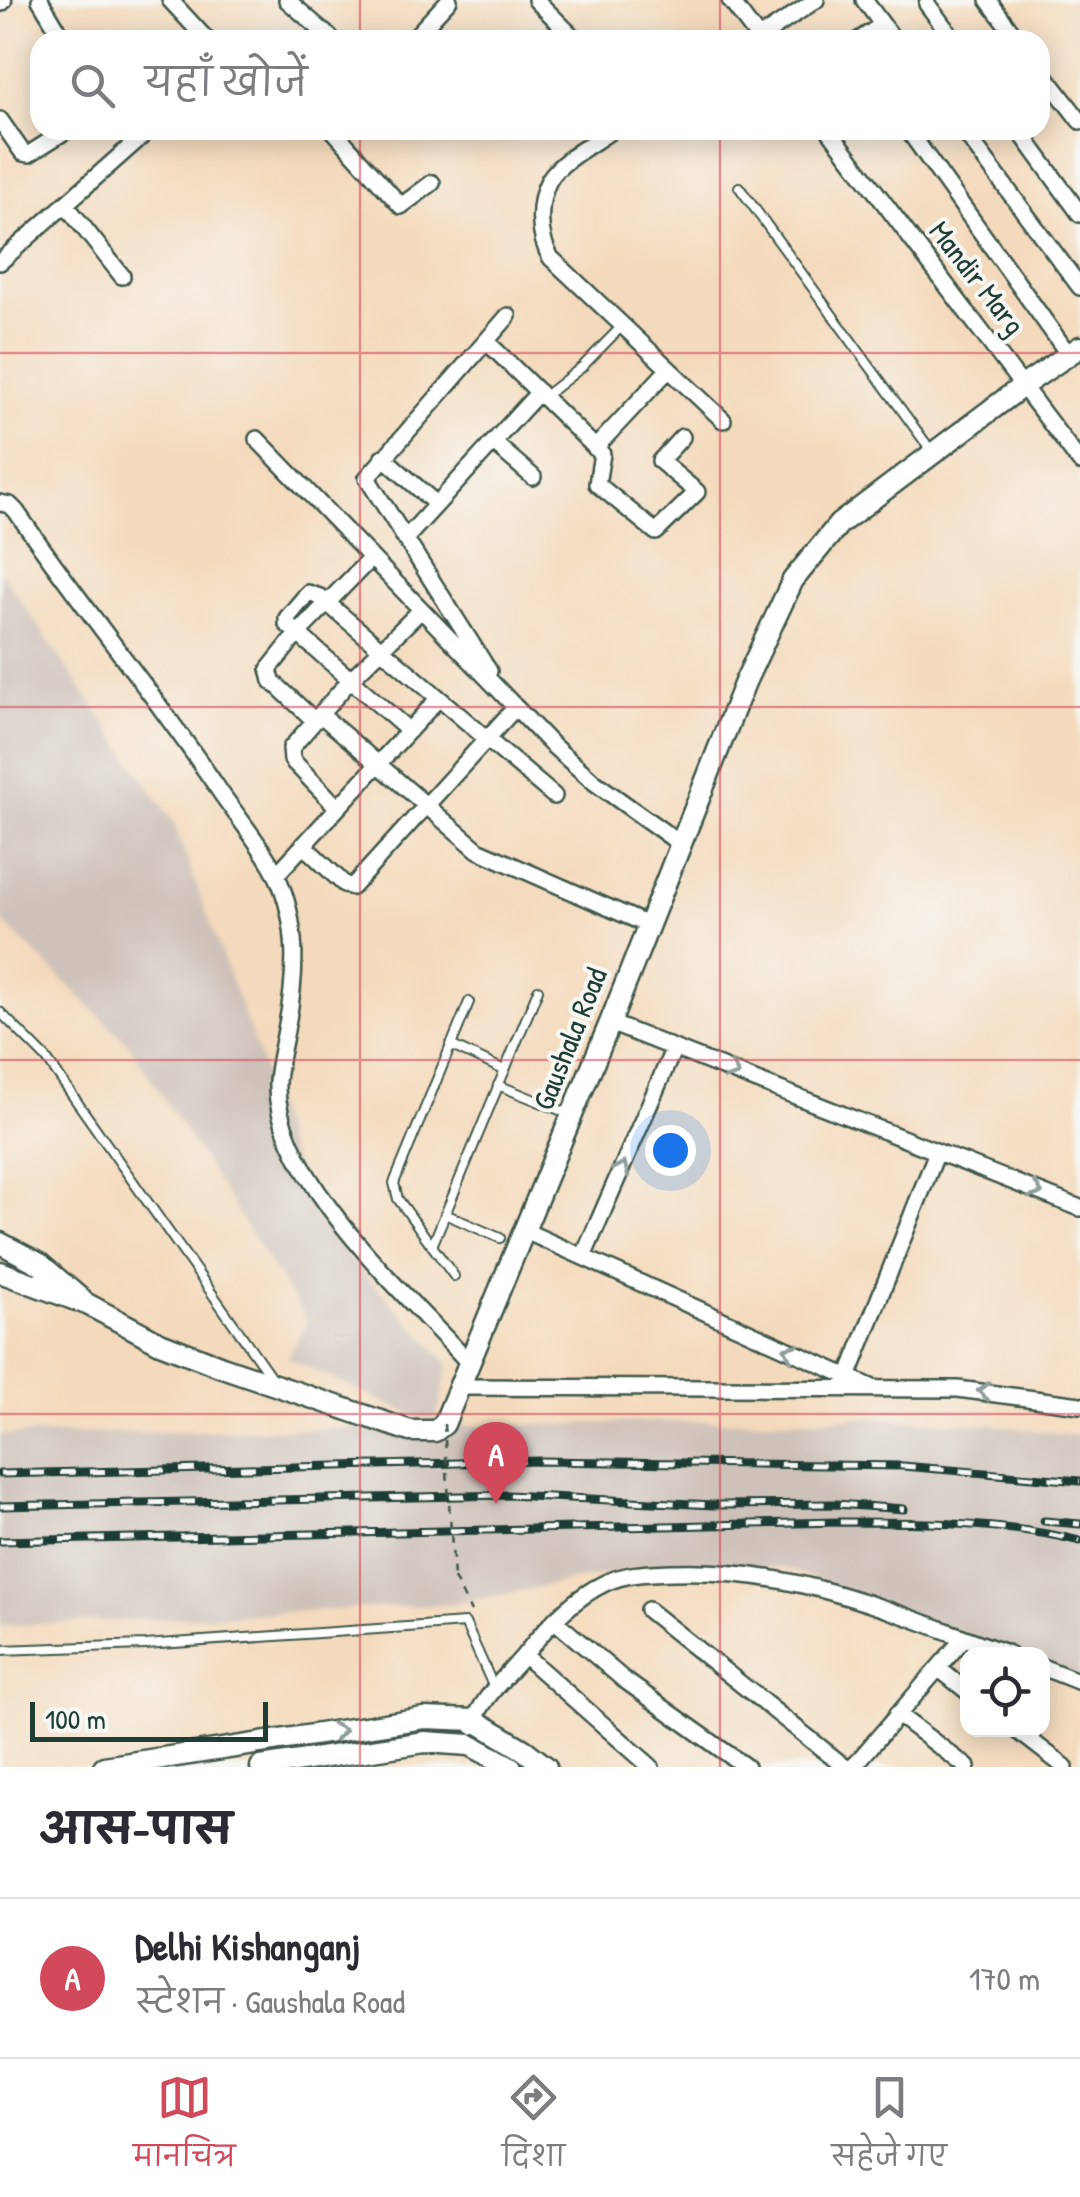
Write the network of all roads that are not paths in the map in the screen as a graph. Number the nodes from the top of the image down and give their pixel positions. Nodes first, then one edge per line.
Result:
1 (40, 0) edge
2 (170, 0) edge
3 (286, 0) edge
4 (449, 0) edge
5 (536, 0) edge
6 (730, 0) edge
7 (815, 0) edge
8 (864, 0) edge
9 (988, 0) edge
10 (928, 4) dead end
11 (882, 24) junction
12 (58, 30) edge
13 (198, 30) edge
14 (321, 30) edge
15 (421, 30) edge
16 (566, 30) edge
17 (751, 30) edge
18 (772, 30) edge
19 (873, 30) edge
20 (886, 30) edge
21 (947, 30) edge
22 (1010, 30) edge
23 (1050, 82) edge
24 (0, 120) edge
25 (1080, 122) edge
26 (51, 140) edge
27 (138, 140) edge
28 (342, 140) edge
29 (600, 140) edge
30 (837, 140) edge
31 (916, 140) edge
32 (970, 140) edge
33 (1026, 140) edge
34 (432, 183) dead end
35 (739, 187) dead end
36 (65, 204) junction
37 (1080, 214) edge
38 (0, 262) edge
39 (122, 276) dead end
40 (1080, 287) edge
41 (508, 316) dead end
42 (622, 326) junction
43 (486, 341) junction
44 (1076, 353) edge
45 (669, 369) junction
46 (1024, 384) junction
47 (542, 394) junction
48 (723, 420) dead end
49 (682, 436) dead end
50 (257, 440) dead end
51 (494, 443) junction
52 (595, 448) junction
53 (933, 453) junction
54 (382, 457) junction
55 (1080, 462) edge
56 (533, 477) dead end
57 (0, 503) edge
58 (436, 504) junction
59 (406, 538) junction
60 (370, 559) junction
61 (328, 604) junction
62 (420, 611) junction
63 (297, 634) junction
64 (382, 649) junction
65 (352, 678) junction
66 (438, 700) junction
67 (510, 702) junction
68 (318, 718) junction
69 (409, 731) junction
70 (487, 740) junction
71 (378, 766) junction
72 (554, 796) dead end
73 (337, 807) junction
74 (426, 807) junction
75 (303, 844) junction
76 (682, 844) junction
77 (276, 875) junction
78 (648, 926) junction
79 (538, 990) dead end
80 (469, 1002) dead end
81 (0, 1012) edge
82 (610, 1023) junction
83 (450, 1046) junction
84 (674, 1048) junction
85 (504, 1070) junction
86 (498, 1084) junction
87 (572, 1114) junction
88 (937, 1152) junction
89 (1080, 1208) edge
90 (445, 1214) junction
91 (523, 1230) junction
92 (500, 1238) dead end
93 (0, 1243) edge
94 (432, 1246) junction
95 (583, 1257) junction
96 (0, 1272) edge
97 (454, 1276) dead end
98 (87, 1304) junction
99 (470, 1363) junction
100 (848, 1377) junction
101 (278, 1387) junction
102 (460, 1387) junction
103 (879, 1391) junction
104 (1080, 1405) edge
105 (648, 1610) dead end
106 (555, 1621) junction
107 (964, 1638) junction
108 (989, 1647) edge
109 (0, 1650) edge
110 (524, 1656) junction
111 (938, 1668) junction
112 (1050, 1670) edge
113 (1080, 1682) edge
114 (960, 1686) edge
115 (495, 1690) junction
116 (897, 1714) junction
117 (474, 1720) junction
118 (1025, 1737) edge
119 (470, 1745) junction
120 (499, 1764) edge
121 (104, 1767) edge
122 (261, 1767) edge
123 (546, 1767) edge
124 (650, 1767) edge
125 (746, 1767) edge
126 (845, 1767) edge
127 (854, 1767) edge
128 (967, 1767) edge
129 (1065, 1767) edge

1 - 12 street
2 - 13 street
3 - 14 street
4 - 15 street
5 - 16 street
6 - 17 street
7 - 18 street
8 - 11 street
9 - 22 street
10 - 21 street
11 - 19 street
11 - 20 street
23 - 25 street
24 - 26 street
27 - 36 street
28 - 34 street
29 - 42 street
30 - 46 street, Mandir Marg
31 - 44 street
32 - 40 street
33 - 37 street
35 - 53 lane
36 - 38 street
36 - 39 street
41 - 43 street
42 - 45 street
42 - 47 lane
43 - 47 street
43 - 54 street
44 - 46 street, Gaushala Road
45 - 48 street
45 - 52 street
46 - 53 street, Gaushala Road
46 - 55 street, Mandir Marg
47 - 51 street
47 - 52 street
49 - 52 street
50 - 60 street
51 - 56 street
51 - 58 street
53 - 76 street, Gaushala Road
54 - 58 street
54 - 59 street
57 - 77 street
58 - 59 street
59 - 67 street
60 - 61 street
60 - 62 street
61 - 63 street
61 - 64 street
62 - 64 street
62 - 67 street
63 - 65 street
63 - 68 street
64 - 65 street
64 - 66 street
65 - 68 street
65 - 69 street
66 - 69 street
66 - 70 street
67 - 70 street
67 - 76 street
68 - 71 street
68 - 73 street
69 - 71 street
70 - 72 street
70 - 74 street
71 - 73 street
71 - 74 street
73 - 75 street
74 - 75 street
74 - 78 street
75 - 77 street
76 - 78 street, Gaushala Road
77 - 99 street
78 - 82 street, Gaushala Road
79 - 85 lane
80 - 83 lane
81 - 101 lane
82 - 84 street
82 - 87 street, Gaushala Road
83 - 85 lane
83 - 94 lane
84 -> 88 street
95 -> 84 street
85 - 86 lane
86 - 87 lane
86 - 90 lane
87 - 91 street, Gaushala Road
88 -> 89 street
88 - 100 street
90 - 92 lane
90 - 94 lane
91 - 95 street
91 - 99 street, Gaushala Road
93 - 98 street
94 - 97 lane
100 -> 95 street
96 - 98 street
98 - 101 street
99 - 102 street, Gaushala Road
100 - 103 street
101 - 102 street, Gaushala Road
102 - 103 street
104 -> 103 street
105 - 126 street
106 - 107 street
106 - 110 street
106 - 125 street
107 - 108 street
107 - 111 street
109 - 115 lane
110 - 115 street
110 - 124 street
111 - 114 street
111 - 116 street
112 - 113 street
115 - 117 street
116 - 127 street
116 - 128 street
117 - 119 street
121 -> 117 street
117 - 123 street
118 - 129 street
119 - 120 street
119 - 122 street

